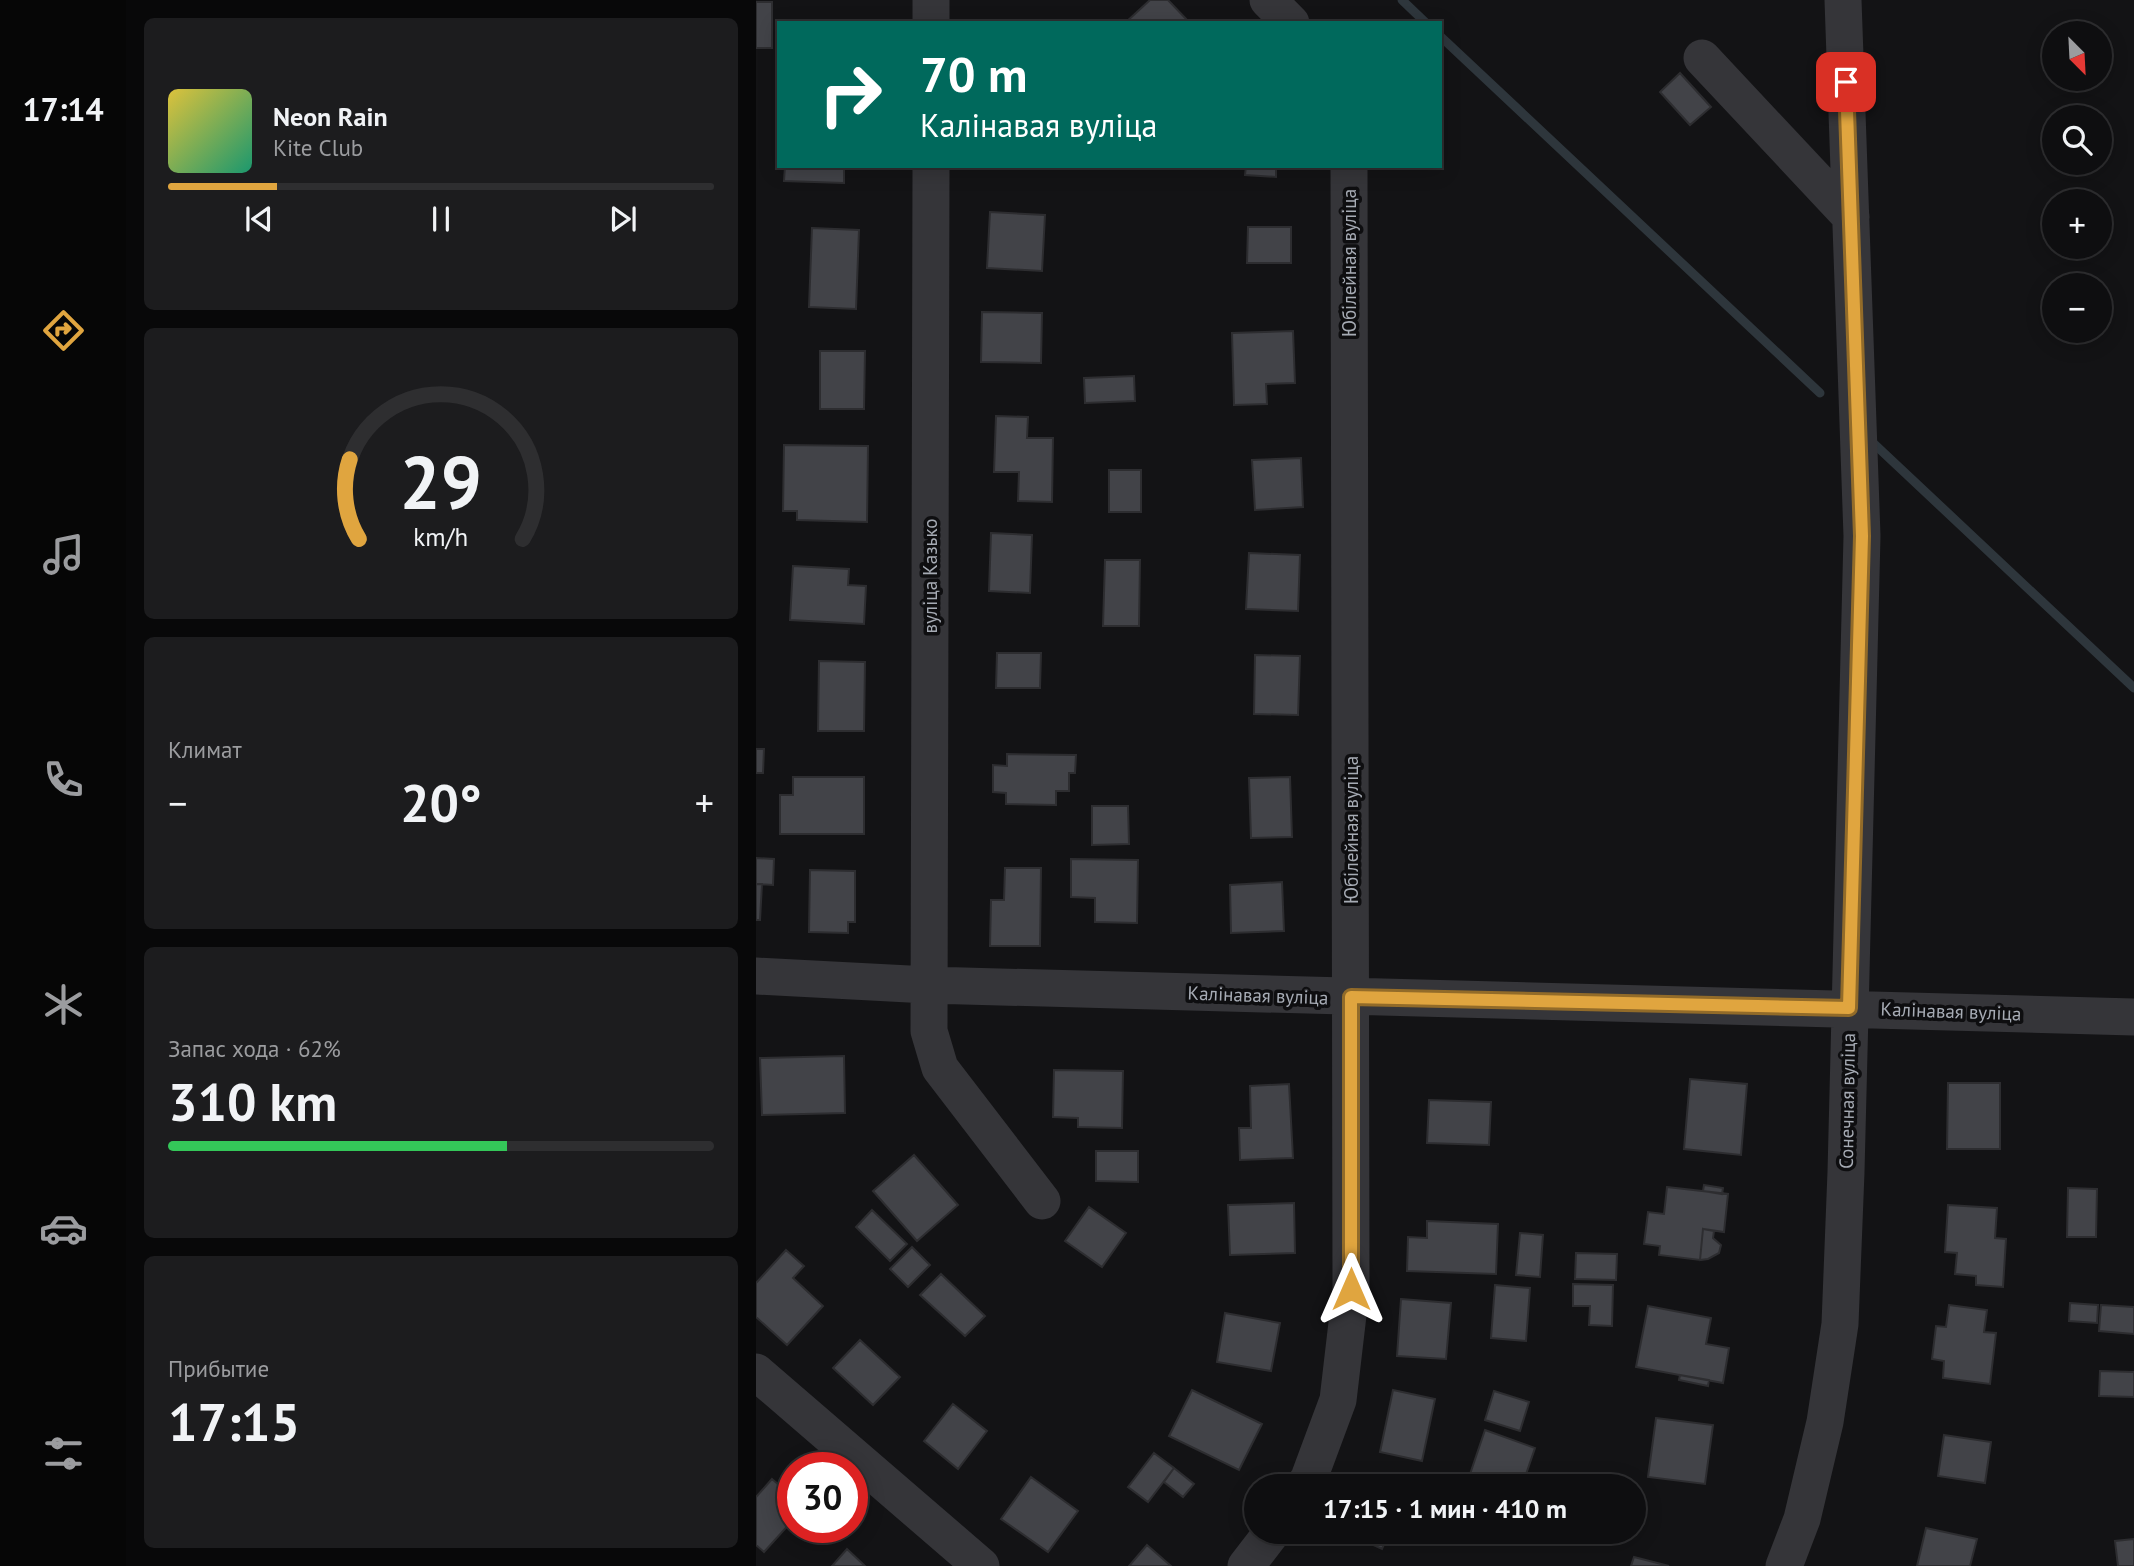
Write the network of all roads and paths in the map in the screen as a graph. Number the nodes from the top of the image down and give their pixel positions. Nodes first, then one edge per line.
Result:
1 (931, 0) edge
2 (1268, 0) edge
3 (1843, 0) edge
4 (931, 21) edge
5 (1289, 21) edge
6 (1702, 58) dead end
7 (931, 168) edge
8 (1349, 168) edge
9 (1851, 218) junction
10 (756, 976) edge
11 (929, 985) junction
12 (1351, 997) junction
13 (1849, 1008) junction
14 (2134, 1017) edge
15 (1042, 1202) dead end
16 (756, 1372) edge
17 (1310, 1474) edge
18 (1263, 1544) edge
19 (981, 1566) edge
20 (1246, 1566) edge
21 (1784, 1566) edge

1 - 4 street
2 - 5 street
3 - 9 street, Сонечная вуліца
6 - 9 street
7 - 11 street, вуліца Казько
8 - 12 street, Юбілейная вуліца
9 - 13 street, Сонечная вуліца
10 - 11 street, Калінавая вуліца
11 - 12 street, Калінавая вуліца
11 - 15 street
12 - 13 street, Калінавая вуліца
12 - 17 street, Юбілейная вуліца
13 - 14 street, Калінавая вуліца
13 - 21 street, Сонечная вуліца
16 - 19 street
18 - 20 street

